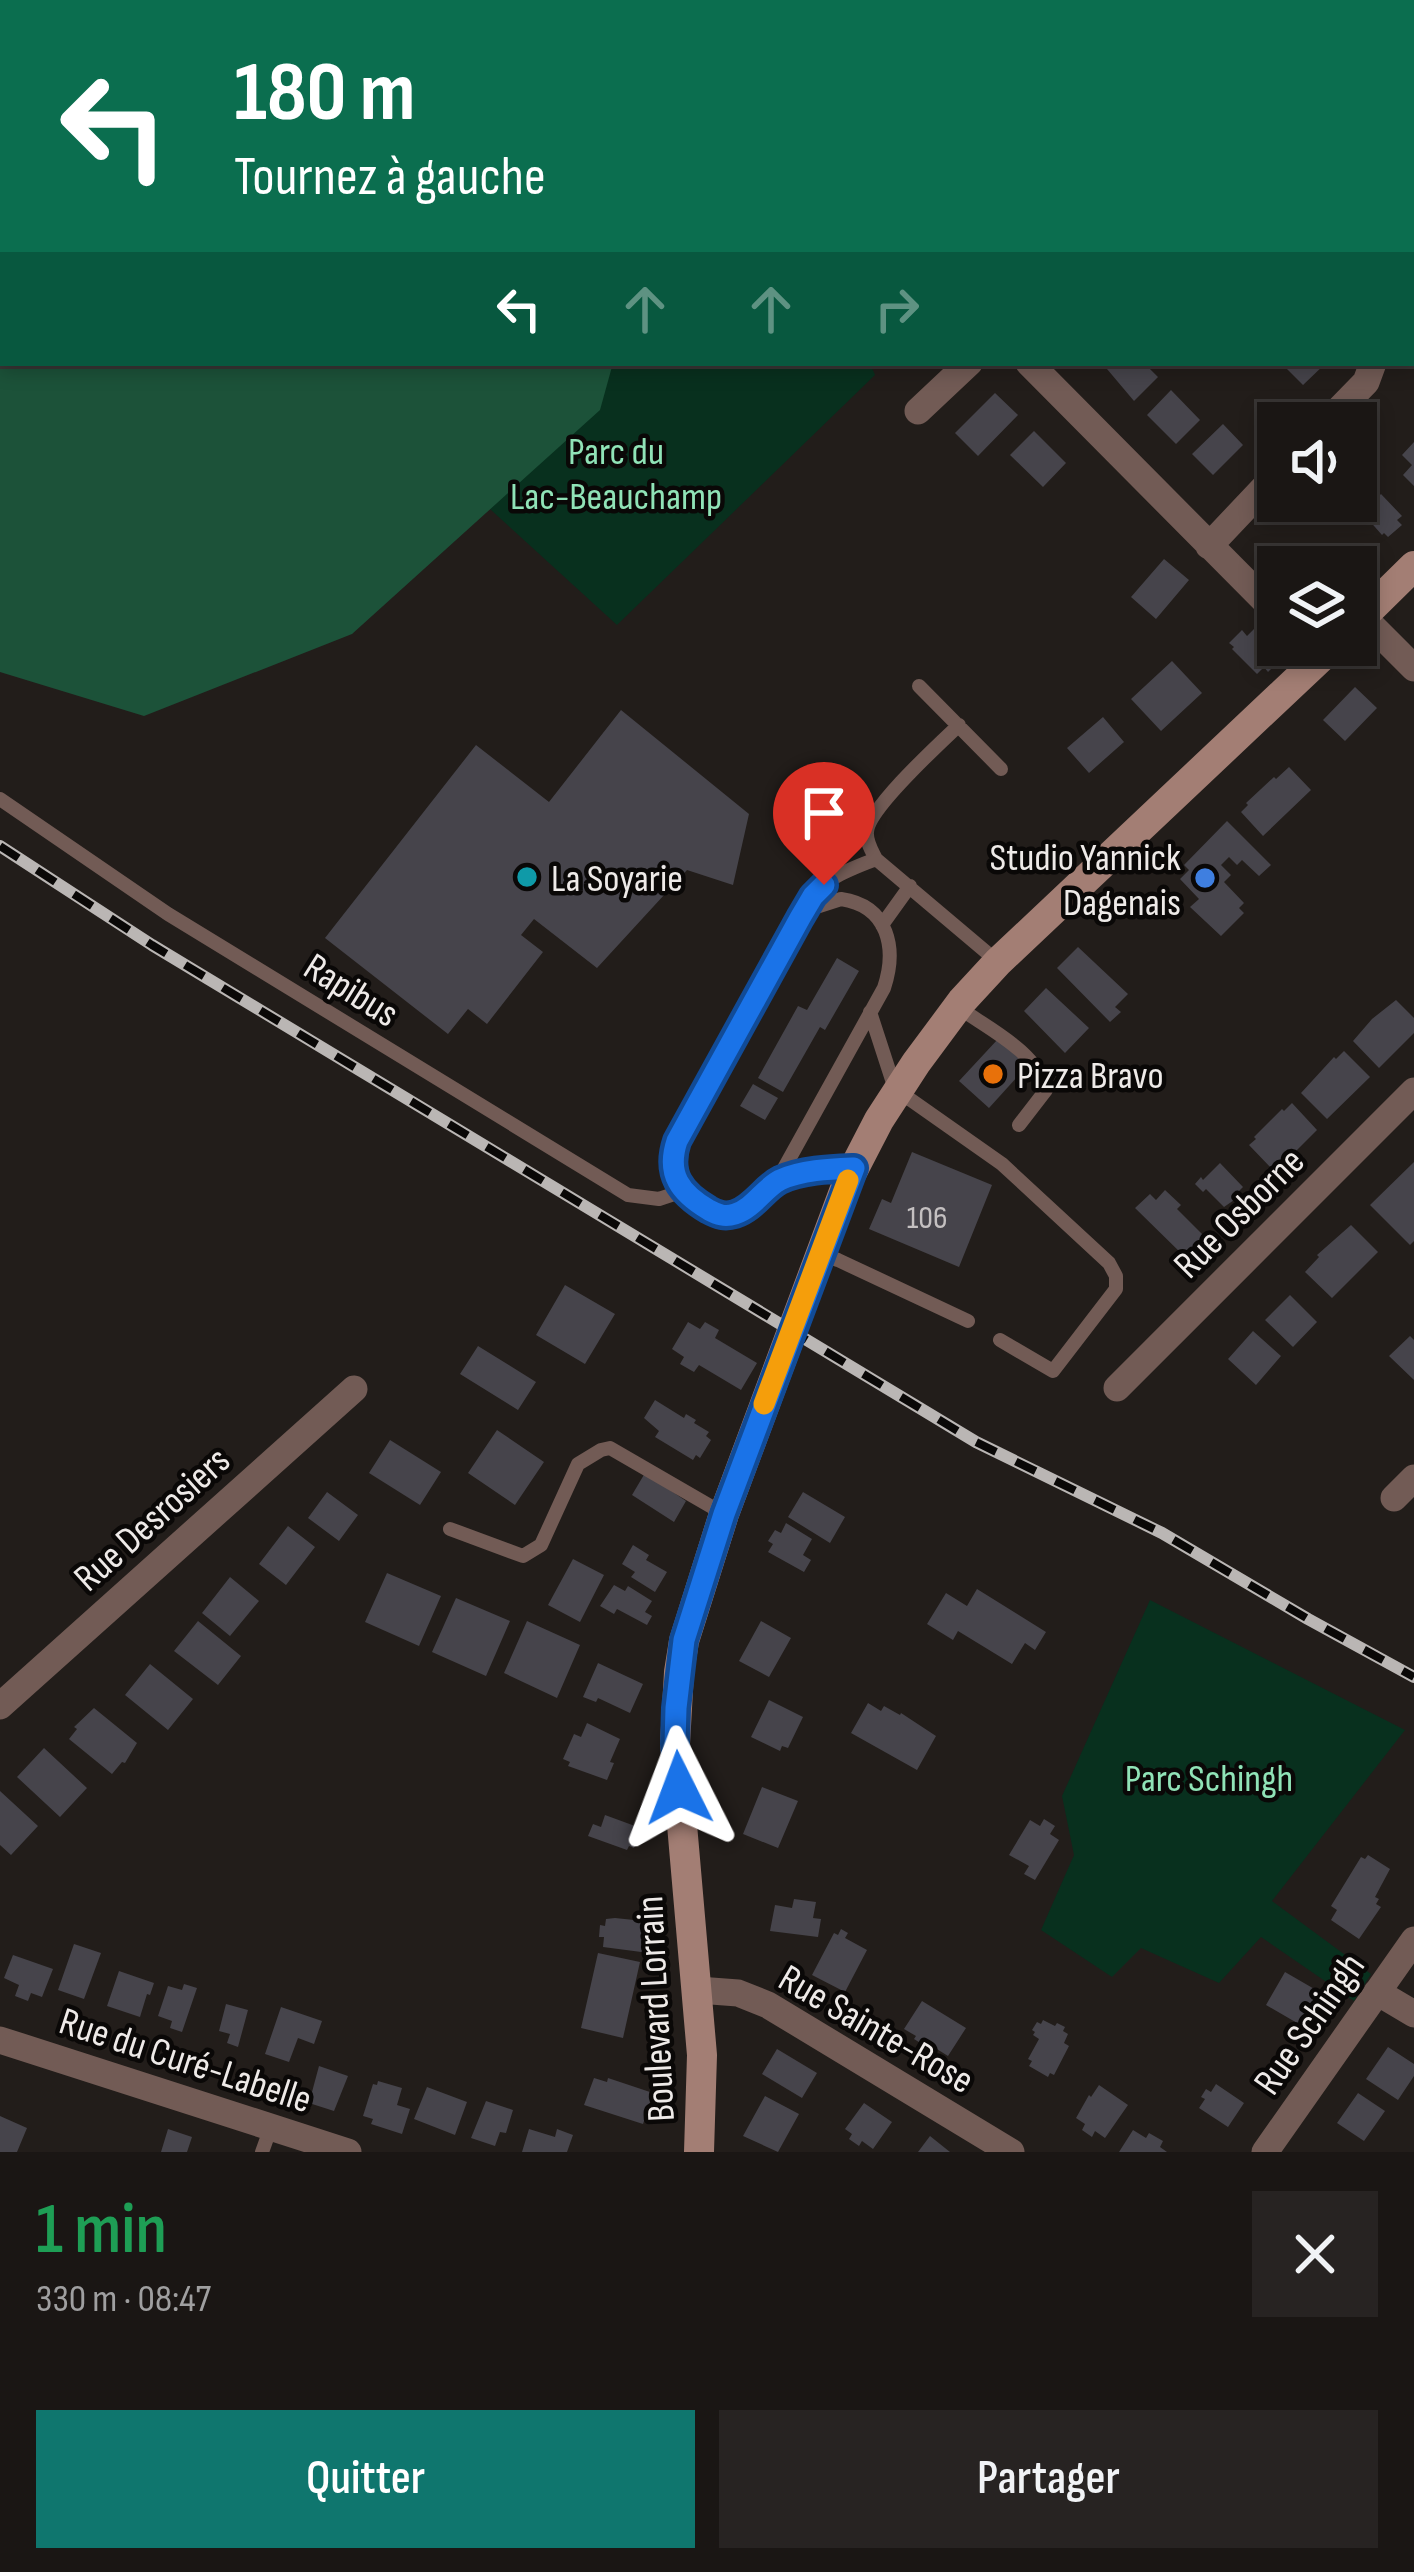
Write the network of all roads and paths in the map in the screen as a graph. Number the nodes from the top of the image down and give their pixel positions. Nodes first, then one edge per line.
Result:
1 (966, 366) edge
2 (1032, 366) edge
3 (1372, 366) edge
4 (1346, 402) edge
5 (918, 411) dead end
6 (1257, 495) edge
7 (1209, 546) junction
8 (1414, 566) edge
9 (1257, 593) edge
10 (1377, 602) edge
11 (1377, 636) edge
12 (1304, 666) edge
13 (1414, 668) edge
14 (919, 686) dead end
15 (959, 725) junction
16 (1001, 769) dead end
17 (0, 799) edge
18 (876, 859) junction
19 (910, 886) junction
20 (800, 918) junction
21 (882, 925) junction
22 (998, 962) junction
23 (958, 1007) junction
24 (870, 1012) junction
25 (1414, 1091) edge
26 (896, 1092) junction
27 (1018, 1125) dead end
28 (854, 1168) junction
29 (777, 1181) junction
30 (682, 1191) junction
31 (820, 1254) junction
32 (968, 1322) dead end
33 (1000, 1340) dead end
34 (1117, 1388) dead end
35 (354, 1389) dead end
36 (724, 1514) junction
37 (450, 1529) dead end
38 (6, 1687) edge
39 (1414, 1940) edge
40 (698, 1990) junction
41 (1377, 1992) junction
42 (1414, 2014) edge
43 (0, 2040) edge
44 (266, 2139) edge
45 (338, 2150) edge
46 (699, 2152) edge
47 (1011, 2152) edge
48 (1265, 2152) edge

1 - 5 street
2 - 7 street
3 - 4 street
6 - 7 street
7 - 9 street
8 - 10 main road
11 - 13 street
12 - 22 main road, Boulevard Lorrain
14 - 15 lane
15 - 16 lane
15 - 18 lane
17 - 30 lane, Rapibus
18 - 19 lane
18 - 20 lane
19 - 21 lane
19 - 22 lane
20 - 21 lane
20 - 30 lane
21 - 24 lane, Rapibus
22 - 23 main road, Boulevard Lorrain
23 - 26 main road, Boulevard Lorrain
23 - 27 lane
24 - 26 lane
24 - 29 lane, Rapibus
25 - 34 street, Rue Osborne
26 - 28 main road, Boulevard Lorrain
26 - 33 lane
28 - 29 lane
28 - 31 main road, Boulevard Lorrain
29 - 30 lane, Rapibus
31 - 32 lane
31 - 36 main road, Boulevard Lorrain
35 - 38 street, Rue Desrosiers
36 - 37 lane
36 - 40 main road, Boulevard Lorrain
39 - 41 street, Rue Schingh
40 - 46 main road, Boulevard Lorrain
40 - 47 street, Rue Sainte-Rose
41 - 42 street
41 - 48 street, Rue Schingh
43 - 44 street, Rue du Curé-Labelle
44 - 45 street, Rue du Curé-Labelle

